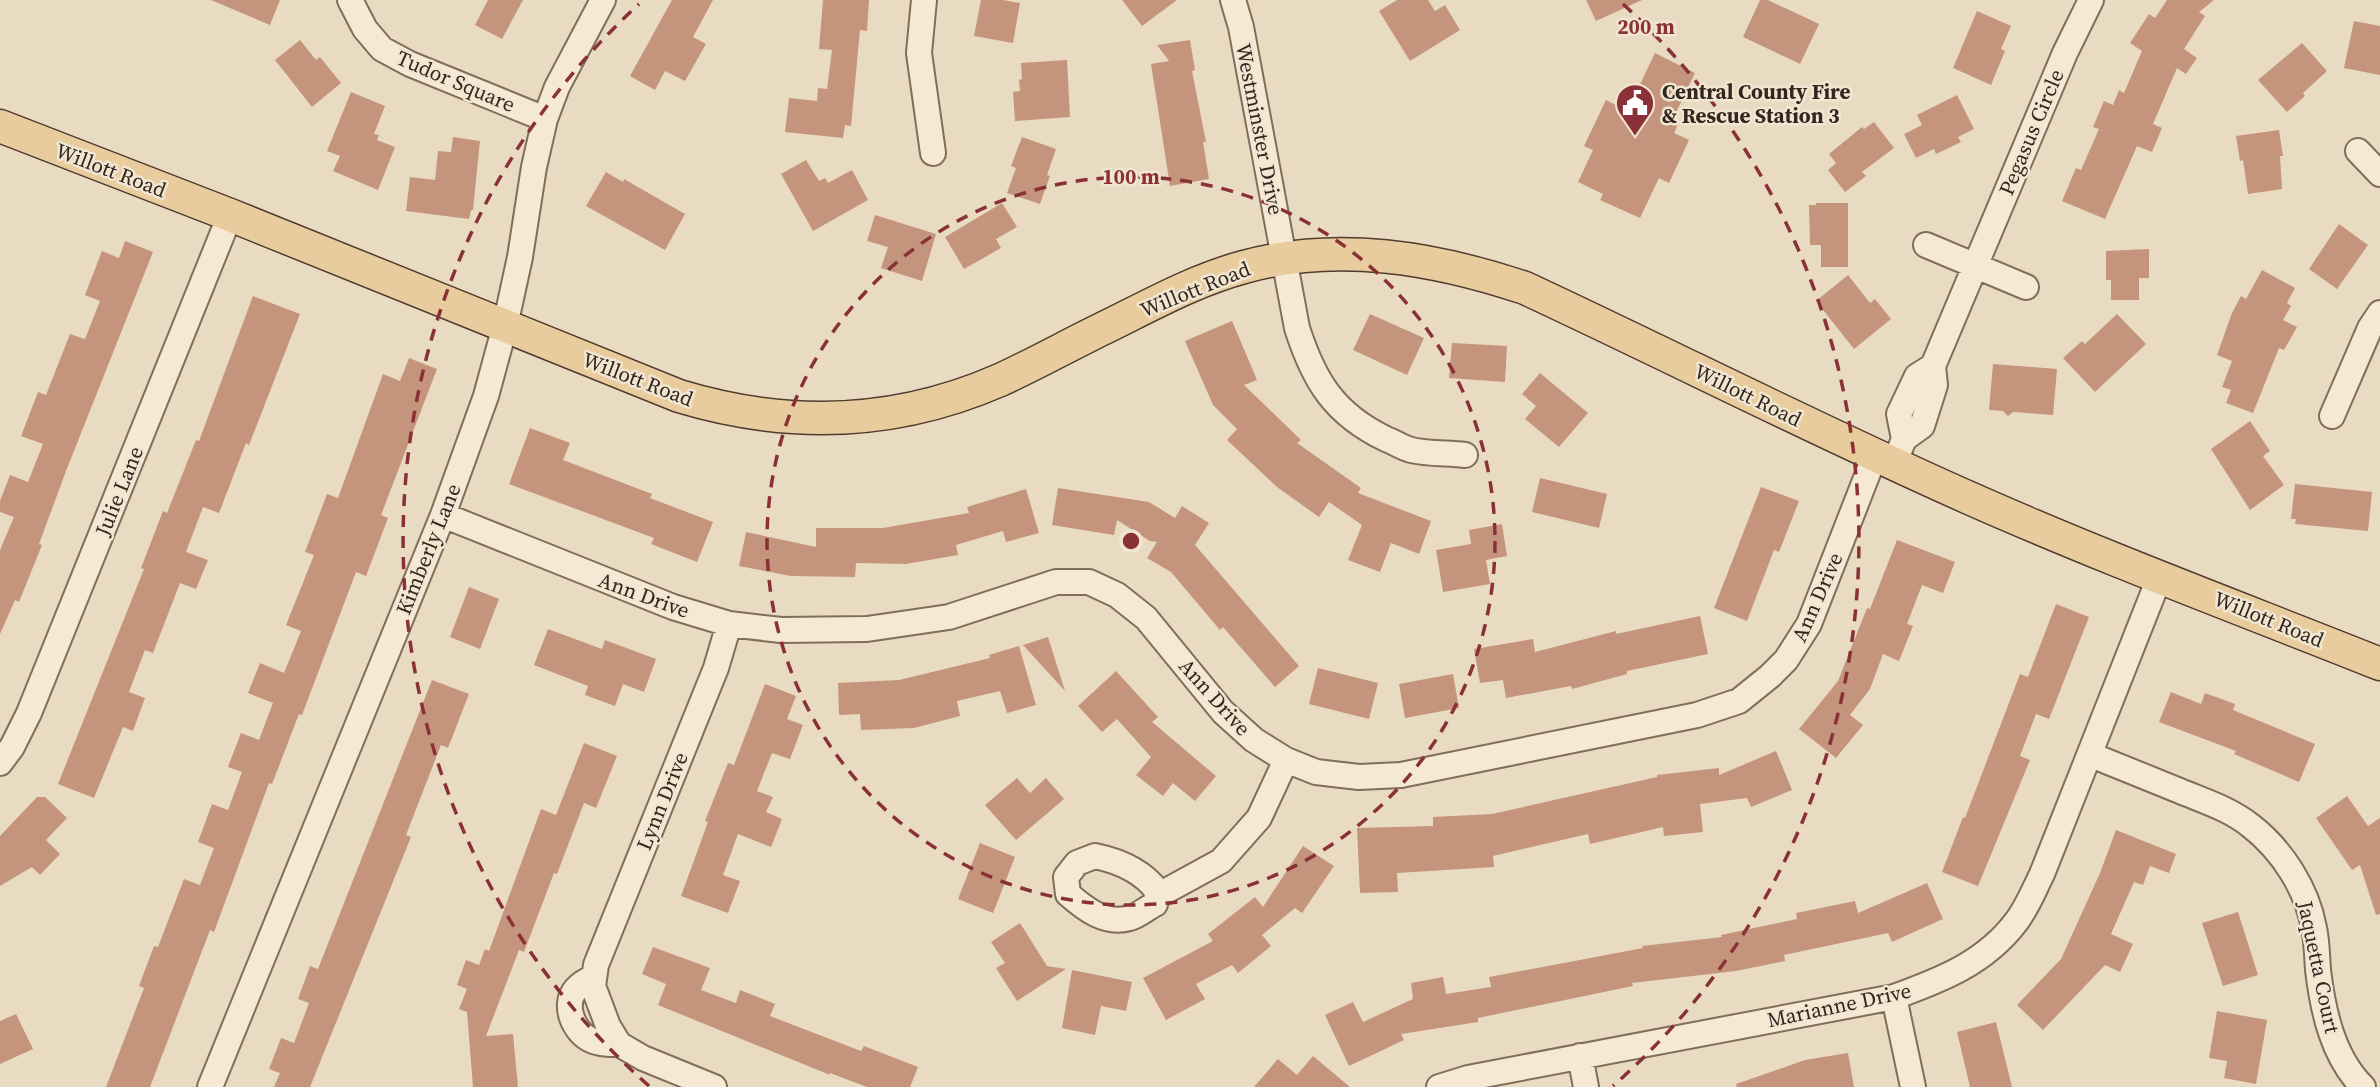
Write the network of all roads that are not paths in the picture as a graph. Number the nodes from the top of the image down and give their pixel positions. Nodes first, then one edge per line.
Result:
1 (349, 0) edge
2 (603, 0) edge
3 (925, 0) edge
4 (1233, 0) edge
5 (2091, 0) edge
6 (545, 119) junction
7 (0, 126) edge
8 (2358, 151) dead end
9 (933, 153) dead end
10 (2380, 174) edge
11 (230, 215) junction
12 (1926, 245) dead end
13 (1286, 258) junction
14 (1975, 266) junction
15 (2026, 287) dead end
16 (2380, 313) edge
17 (505, 326) junction
18 (2332, 416) dead end
19 (1891, 453) junction
20 (1465, 455) dead end
21 (443, 515) junction
22 (2160, 576) junction
23 (729, 624) junction
24 (2380, 664) edge
25 (2091, 755) junction
26 (1286, 760) junction
27 (0, 763) edge
28 (1157, 896) dead end
29 (1894, 997) junction
30 (1580, 1056) junction
31 (2361, 1086) edge
32 (210, 1087) edge
33 (714, 1087) edge
34 (1439, 1087) edge
35 (1586, 1087) edge
36 (1913, 1087) edge

1 - 6 street, Tudor Square
2 - 6 street, Kimberly Lane
3 - 9 street
4 - 13 street, Westminster Drive
5 - 14 street, Pegasus Circle
6 - 17 street, Kimberly Lane
7 - 11 main road, Willott Road
8 - 10 street
11 - 17 main road, Willott Road
11 - 27 street, Julie Lane
12 - 14 street
13 - 17 main road, Willott Road
13 - 19 main road, Willott Road
13 - 20 street, Westminster Drive
14 - 15 street
14 - 19 street, Pegasus Circle
16 - 18 street
17 - 21 street, Kimberly Lane
19 - 22 main road, Willott Road
19 - 26 street, Ann Drive
21 - 23 street, Ann Drive
21 - 32 street, Kimberly Lane
22 - 24 main road, Willott Road
22 - 25 street, Marianne Drive
23 - 26 street, Ann Drive
23 - 33 street, Lynn Drive
25 - 29 street, Marianne Drive
25 - 31 street, Jaquetta Court
26 - 28 street
29 - 30 street, Marianne Drive
29 - 36 street
30 - 34 street, Marianne Drive
30 - 35 street

